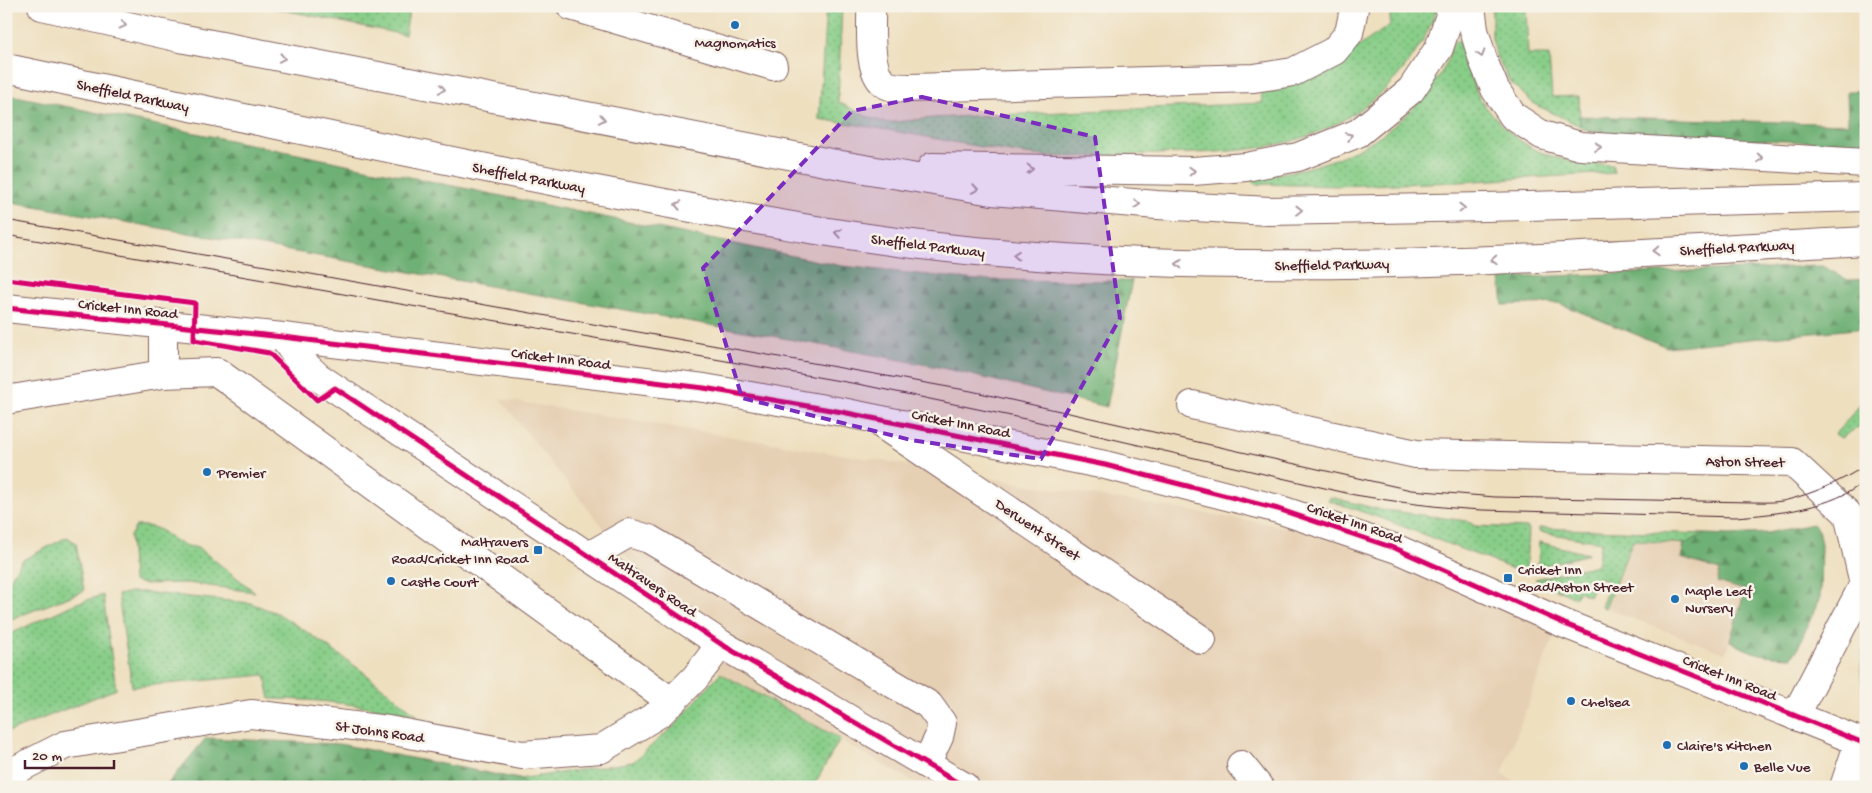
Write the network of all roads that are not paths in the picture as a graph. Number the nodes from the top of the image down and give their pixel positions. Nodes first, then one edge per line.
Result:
1 (42, 6) edge
2 (571, 6) edge
3 (871, 6) edge
4 (1453, 6) edge
5 (1471, 6) edge
6 (1354, 9) dead end
7 (772, 66) dead end
8 (6, 68) edge
9 (1866, 163) edge
10 (841, 165) junction
11 (1866, 197) edge
12 (1866, 241) edge
13 (1809, 244) junction
14 (1866, 246) edge
15 (6, 308) edge
16 (163, 324) junction
17 (284, 336) junction
18 (163, 374) junction
19 (6, 400) edge
20 (1192, 405) dead end
21 (873, 418) junction
22 (589, 556) junction
23 (1865, 584) edge
24 (1202, 640) dead end
25 (721, 644) junction
26 (672, 702) junction
27 (1795, 716) junction
28 (1862, 743) edge
29 (926, 764) junction
30 (1241, 765) dead end
31 (6, 775) edge
32 (965, 787) edge
33 (1259, 787) edge
34 (1844, 787) edge

1 -> 10 main road
2 - 7 main road
3 - 6 main road
10 -> 4 main road
5 -> 9 main road
13 -> 8 main road, Sheffield Parkway
10 -> 11 main road
12 - 13 main road, Sheffield Parkway
13 - 14 main road
15 - 16 main road, Cricket Inn Road
16 - 17 main road, Cricket Inn Road
16 - 18 main road
17 - 21 main road, Cricket Inn Road
17 - 22 main road, Maltravers Road
18 - 19 main road
18 - 26 main road
20 - 23 main road, Aston Street
21 - 24 main road, Derwent Street
21 - 27 main road, Cricket Inn Road
22 - 25 main road, Maltravers Road
22 - 29 main road
23 - 27 main road, Aston Street
25 - 26 main road, St Johns Road
25 - 29 main road, Maltravers Road
26 - 31 main road, St Johns Road
27 - 28 main road, Cricket Inn Road
28 - 34 main road
29 - 32 main road, Maltravers Road
30 - 33 main road

